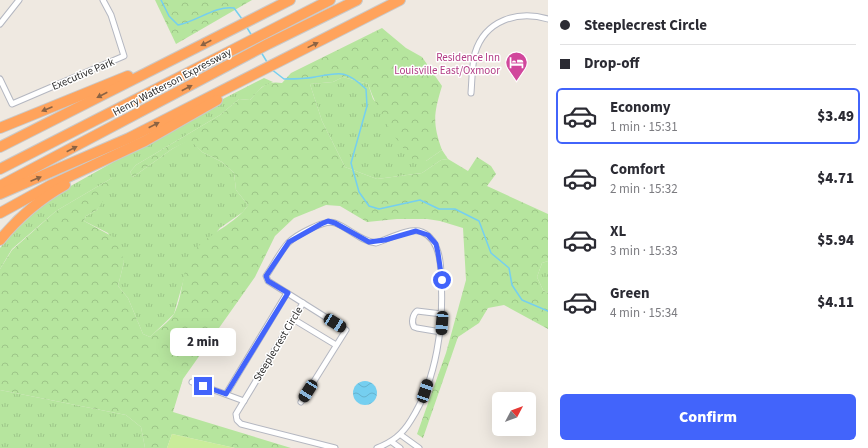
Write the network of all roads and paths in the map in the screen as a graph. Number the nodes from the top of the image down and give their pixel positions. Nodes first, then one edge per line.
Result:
1 (19, 0) edge
2 (103, 0) edge
3 (290, 0) edge
4 (330, 0) edge
5 (357, 0) edge
6 (400, 0) edge
7 (548, 19) edge
8 (0, 22) edge
9 (265, 39) junction
10 (247, 49) junction
11 (175, 59) junction
12 (260, 73) junction
13 (0, 80) edge
14 (471, 93) dead end
15 (0, 128) edge
16 (0, 147) edge
17 (96, 163) junction
18 (0, 168) edge
19 (0, 186) edge
20 (0, 194) edge
21 (0, 213) edge
22 (0, 240) edge
23 (288, 293) junction
24 (303, 303) junction
25 (442, 314) junction
26 (293, 320) junction
27 (441, 332) junction
28 (336, 345) junction
29 (192, 382) dead end
30 (226, 394) junction
31 (244, 401) junction
32 (301, 402) dead end
33 (401, 434) junction
34 (392, 442) junction
35 (335, 448) edge
36 (377, 448) edge
37 (400, 448) edge
38 (419, 448) edge

1 - 8 street
2 - 13 street, Executive Park
3 -> 11 highway
4 - 9 highway, Henry Watterson Expressway
5 - 9 highway, Henry Watterson Expressway
12 -> 6 highway
7 - 14 street
9 - 10 highway, Henry Watterson Expressway
10 - 18 highway, Henry Watterson Expressway
19 -> 10 highway, Henry Watterson Expressway
11 -> 15 highway
11 -> 16 highway
12 - 17 highway
20 -> 12 highway
17 - 21 highway
17 - 22 highway
23 - 24 street, Steeplecrest Circle
23 - 25 street, Steeplecrest Circle
23 - 30 street
24 - 26 street, Steeplecrest Circle
24 - 28 street
25 - 27 street, Steeplecrest Circle
25 - 27 street
26 - 28 street
26 - 31 street, Steeplecrest Circle
27 - 33 street, Steeplecrest Circle
28 - 32 street
29 - 30 street
30 - 31 street
31 - 35 street, Steeplecrest Circle
33 - 34 street, Steeplecrest Circle
33 - 38 street
34 - 36 street, Steeplecrest Circle
34 - 37 street

